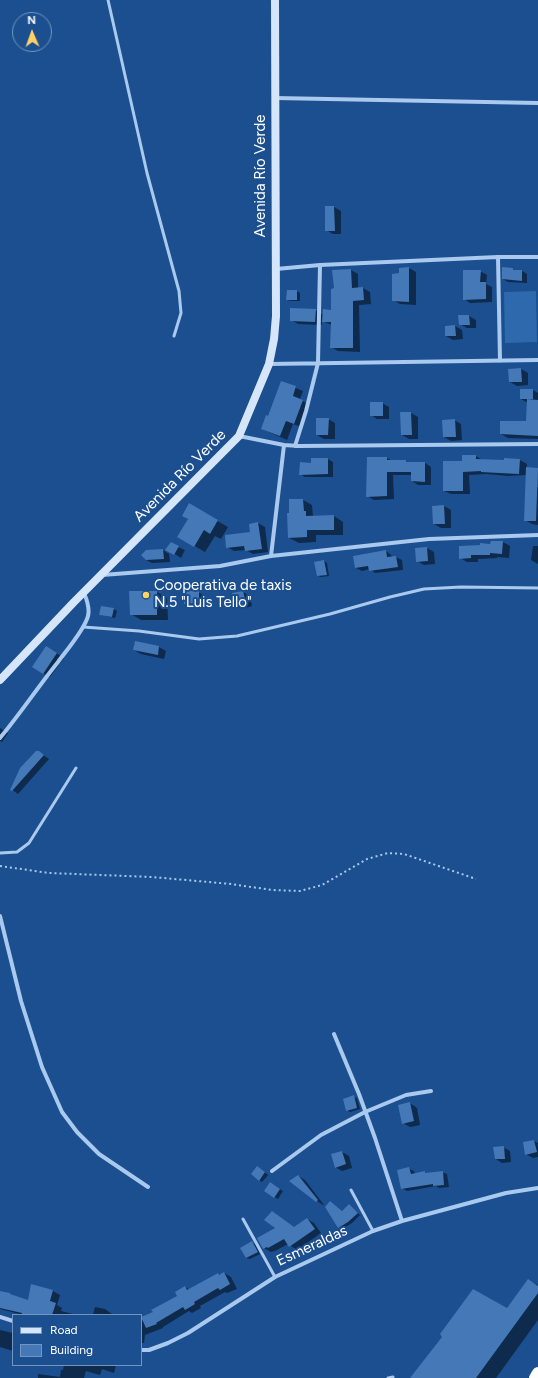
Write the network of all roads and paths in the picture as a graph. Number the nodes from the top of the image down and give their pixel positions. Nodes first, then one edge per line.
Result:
1 (108, 0) edge
2 (275, 0) edge
3 (274, 98) junction
4 (538, 103) edge
5 (498, 257) junction
6 (538, 257) edge
7 (320, 265) junction
8 (276, 269) junction
9 (174, 336) dead end
10 (538, 360) edge
11 (500, 361) junction
12 (318, 363) junction
13 (269, 364) junction
14 (239, 436) junction
15 (538, 444) edge
16 (284, 445) junction
17 (295, 446) junction
18 (538, 535) edge
19 (271, 556) junction
20 (101, 575) junction
21 (538, 588) edge
22 (84, 592) junction
23 (83, 627) junction
24 (0, 680) edge
25 (0, 738) edge
26 (76, 768) dead end
27 (0, 853) edge
28 (0, 866) edge
29 (476, 879) dead end
30 (0, 916) edge
31 (334, 1034) dead end
32 (431, 1091) dead end
33 (365, 1112) junction
34 (272, 1171) dead end
35 (148, 1186) dead end
36 (538, 1188) edge
37 (351, 1190) dead end
38 (242, 1219) dead end
39 (402, 1221) junction
40 (373, 1231) junction
41 (275, 1277) junction
42 (0, 1317) edge
43 (12, 1320) edge
44 (142, 1350) edge
45 (538, 1373) edge
46 (393, 1377) edge
47 (388, 1378) edge
48 (535, 1378) edge

1 - 9 lane
2 - 3 main road, Avenida Río Verde
3 - 4 street
3 - 8 main road, Avenida Río Verde
5 - 6 street
5 - 7 street
5 - 11 street
7 - 8 street
7 - 12 street
8 - 13 main road, Avenida Río Verde
10 - 11 street
11 - 12 street
12 - 13 street
12 - 17 street
13 - 14 main road, Avenida Río Verde
14 - 16 street
14 - 20 main road, Avenida Río Verde
15 - 17 street
16 - 17 street
16 - 19 street
18 - 19 street
19 - 20 street
20 - 22 main road, Avenida Río Verde
21 - 23 lane
22 - 23 street
22 - 24 main road, Avenida Río Verde
23 - 25 street
26 - 27 lane
28 - 29 path
30 - 35 street
31 - 33 street
32 - 33 street
33 - 34 street
33 - 39 street
36 - 39 street, Esmeraldas
37 - 40 lane
38 - 41 lane
39 - 40 street, Esmeraldas
40 - 41 street, Esmeraldas
41 - 44 street, Esmeraldas
42 - 43 street
45 - 48 highway
46 - 47 lane

